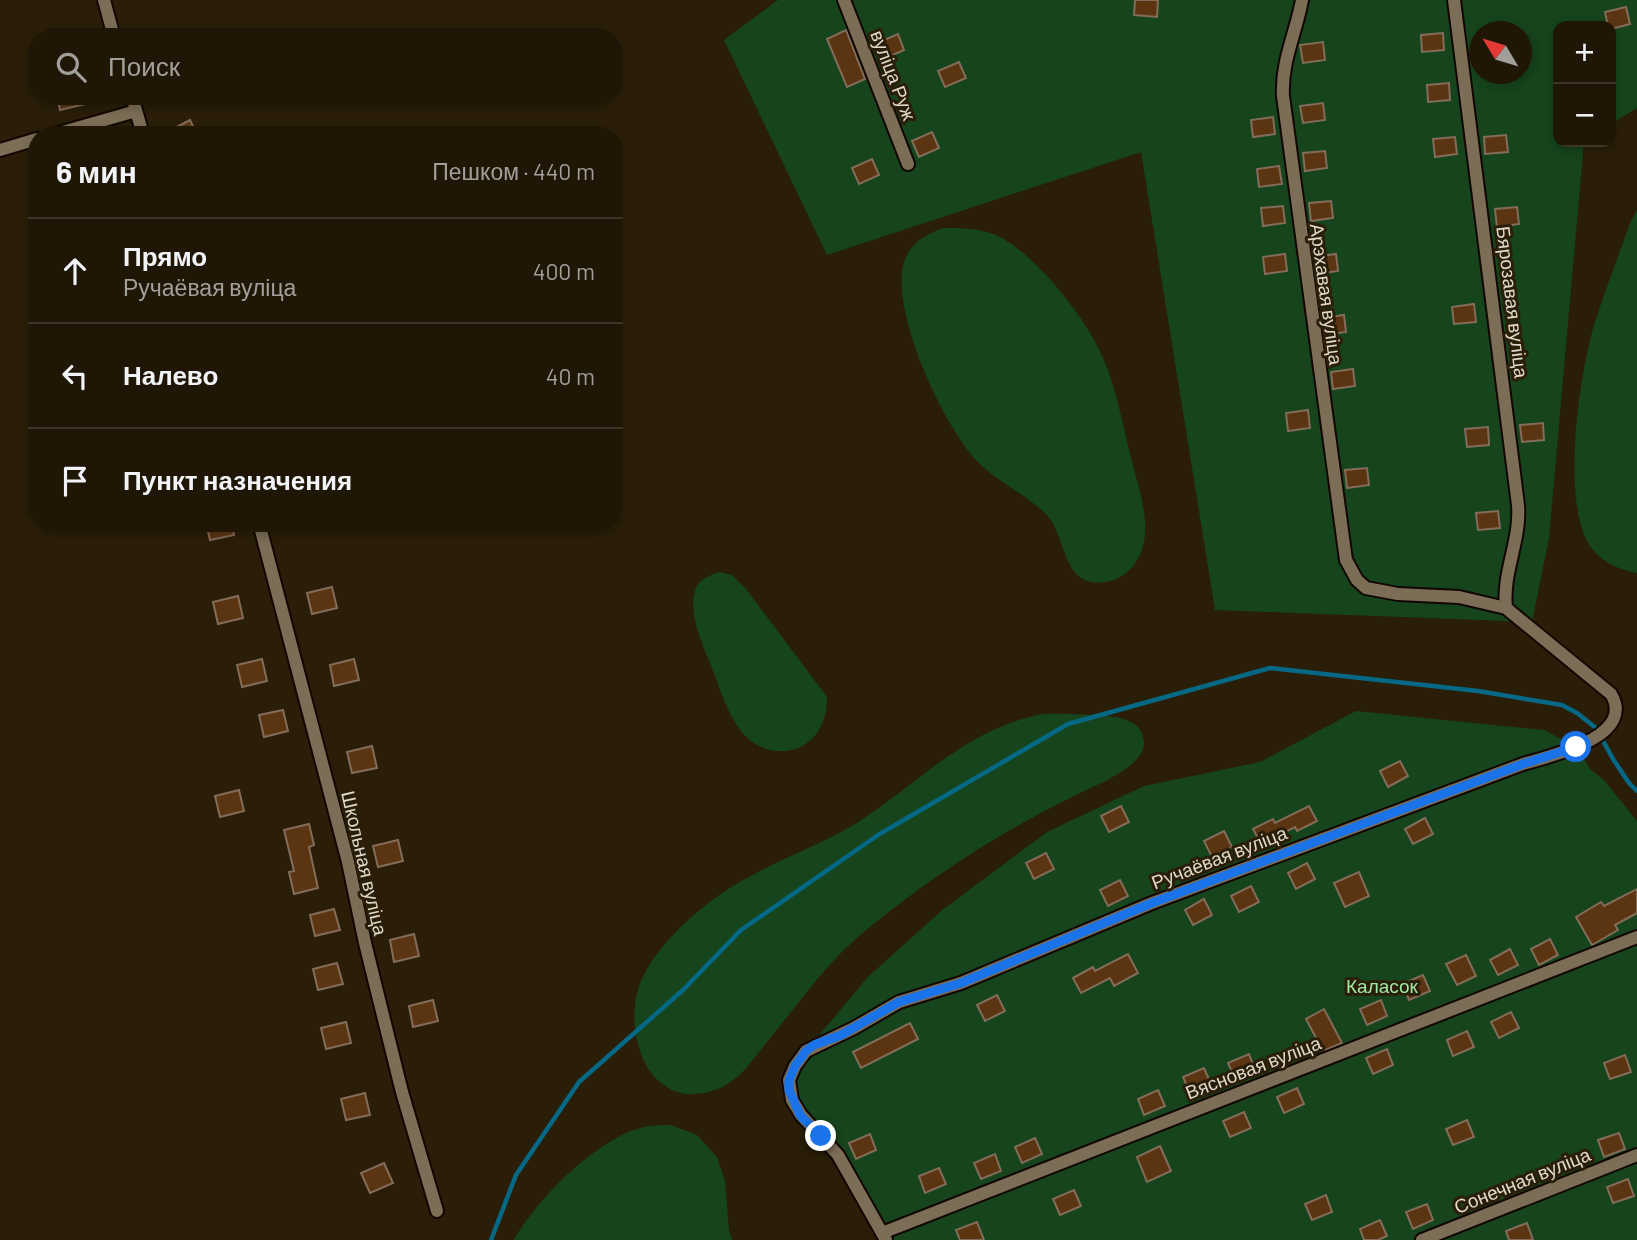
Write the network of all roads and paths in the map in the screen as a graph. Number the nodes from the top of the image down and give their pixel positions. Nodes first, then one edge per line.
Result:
1 (104, 0) edge
2 (844, 0) edge
3 (1303, 0) edge
4 (1454, 0) edge
5 (112, 28) edge
6 (134, 105) edge
7 (136, 111) junction
8 (84, 126) edge
9 (140, 126) edge
10 (28, 142) edge
11 (0, 150) edge
12 (908, 164) dead end
13 (261, 532) edge
14 (1506, 608) junction
15 (1637, 937) edge
16 (1637, 1155) edge
17 (437, 1211) dead end
18 (884, 1237) edge
19 (1422, 1240) edge

1 - 5 street
2 - 12 street, вуліца Руж
3 - 14 street, Арэхавая вуліца
4 - 14 street, Бярозавая вуліца
6 - 7 street
7 - 8 street
7 - 9 street
10 - 11 street
13 - 17 street, Школьная вуліца
14 - 18 street, Ручаёвая вуліца
15 - 18 street, Вясновая вуліца
16 - 19 street, Сонечная вуліца

